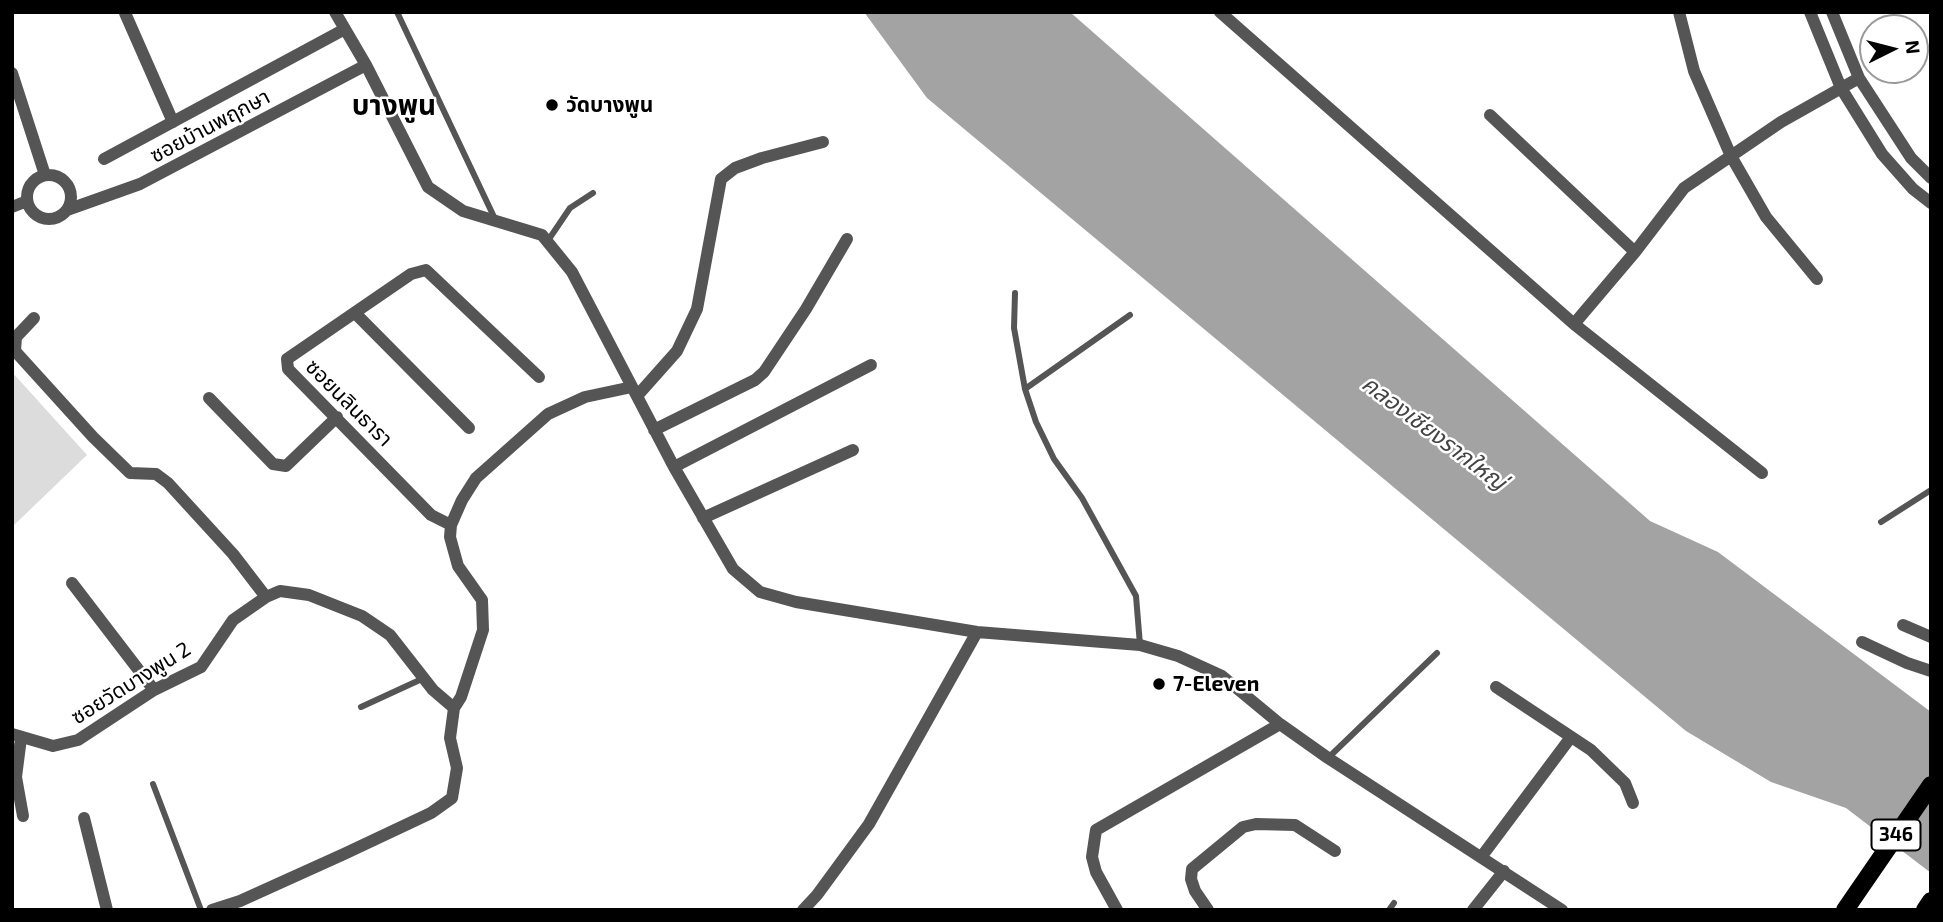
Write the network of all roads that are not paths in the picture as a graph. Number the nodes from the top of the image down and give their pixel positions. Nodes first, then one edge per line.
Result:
1 (397, 12) edge
2 (1220, 12) edge
3 (1679, 12) edge
4 (1810, 12) edge
5 (1832, 12) edge
6 (125, 13) edge
7 (340, 14) edge
8 (345, 29) junction
9 (366, 65) junction
10 (12, 73) edge
11 (1859, 78) joint
12 (1863, 84) edge
13 (1841, 88) junction
14 (1490, 115) dead end
15 (173, 122) junction
16 (822, 142) dead end
17 (1731, 156) junction
18 (104, 159) dead end
19 (45, 175) junction
20 (1931, 178) edge
21 (593, 193) dead end
22 (27, 201) junction
23 (1931, 203) edge
24 (12, 207) edge
25 (67, 210) junction
26 (496, 221) junction
27 (846, 239) dead end
28 (547, 242) junction
29 (1635, 252) junction
30 (1817, 279) dead end
31 (1014, 293) dead end
32 (355, 313) junction
33 (1130, 315) dead end
34 (34, 318) dead end
35 (1574, 324) junction
36 (872, 365) dead end
37 (539, 377) dead end
38 (1025, 389) junction
39 (634, 391) junction
40 (209, 398) dead end
41 (337, 417) junction
42 (469, 428) dead end
43 (654, 430) junction
44 (853, 450) dead end
45 (674, 467) junction
46 (1762, 474) dead end
47 (1931, 489) edge
48 (703, 518) junction
49 (1881, 522) dead end
50 (451, 525) junction
51 (72, 583) dead end
52 (266, 597) junction
53 (1903, 625) dead end
54 (977, 632) junction
55 (1931, 637) edge
56 (1862, 642) dead end
57 (1140, 645) junction
58 (1437, 653) dead end
59 (1931, 671) edge
60 (424, 678) junction
61 (1496, 687) dead end
62 (153, 690) junction
63 (360, 707) dead end
64 (454, 708) junction
65 (1280, 724) junction
66 (1571, 737) junction
67 (17, 740) edge
68 (1328, 758) junction
69 (153, 784) dead end
70 (1931, 785) edge
71 (1633, 803) dead end
72 (23, 816) dead end
73 (84, 818) dead end
74 (1335, 851) dead end
75 (1482, 856) junction
76 (1504, 871) junction
77 (1931, 901) edge
78 (1394, 903) dead end
79 (107, 910) edge
80 (201, 910) edge
81 (212, 910) edge
82 (803, 910) edge
83 (1117, 910) edge
84 (1208, 910) edge
85 (1389, 910) edge
86 (1474, 910) edge
87 (1562, 910) edge
88 (1845, 910) edge
89 (1925, 910) edge

1 - 26 lane
2 - 35 street
3 - 17 street
4 - 13 street
5 - 11 street
6 - 15 street
7 - 8 street
8 - 9 street
8 - 15 street
9 - 25 street, ซอยบ้านพฤกษา
9 - 26 street
10 - 19 street
11 - 13 street
12 - 20 street
13 - 17 street
13 - 23 street
14 - 29 street
15 - 18 street
16 - 39 street
17 - 29 street
17 - 30 street
19 - 22 street
19 - 25 street
21 - 28 lane
22 - 24 street
22 - 25 street, ซอยบ้านพฤกษา
26 - 28 street
27 - 43 street
28 - 39 street
29 - 35 street
31 - 38 lane
32 - 37 street, ซอยนลินธารา
32 - 41 street, ซอยนลินธารา
32 - 42 street
33 - 38 lane
34 - 52 street
35 - 46 street
36 - 45 street
38 - 57 lane
39 - 43 street
39 - 50 street
40 - 41 street
41 - 50 street, ซอยนลินธารา
43 - 45 street
44 - 48 street
45 - 48 street
47 - 49 lane
48 - 54 street
50 - 64 street
51 - 62 street
52 - 60 street, ซอยวัดบางพูน 2
52 - 62 street, ซอยวัดบางพูน 2
53 - 55 street
54 - 57 street
54 - 82 street
56 - 59 street
57 - 65 street
58 - 68 lane
60 - 63 lane
60 - 64 street, ซอยวัดบางพูน 2
61 - 66 street
62 - 67 street, ซอยวัดบางพูน 2
64 - 81 street
65 - 68 street
65 - 83 street
66 - 71 street
66 - 75 street
67 - 72 street
68 - 75 street
69 - 80 lane
70 - 88 main road, 346
73 - 79 street
74 - 84 street
75 - 76 street
76 - 86 street
76 - 87 street
77 - 89 main road
78 - 85 lane

